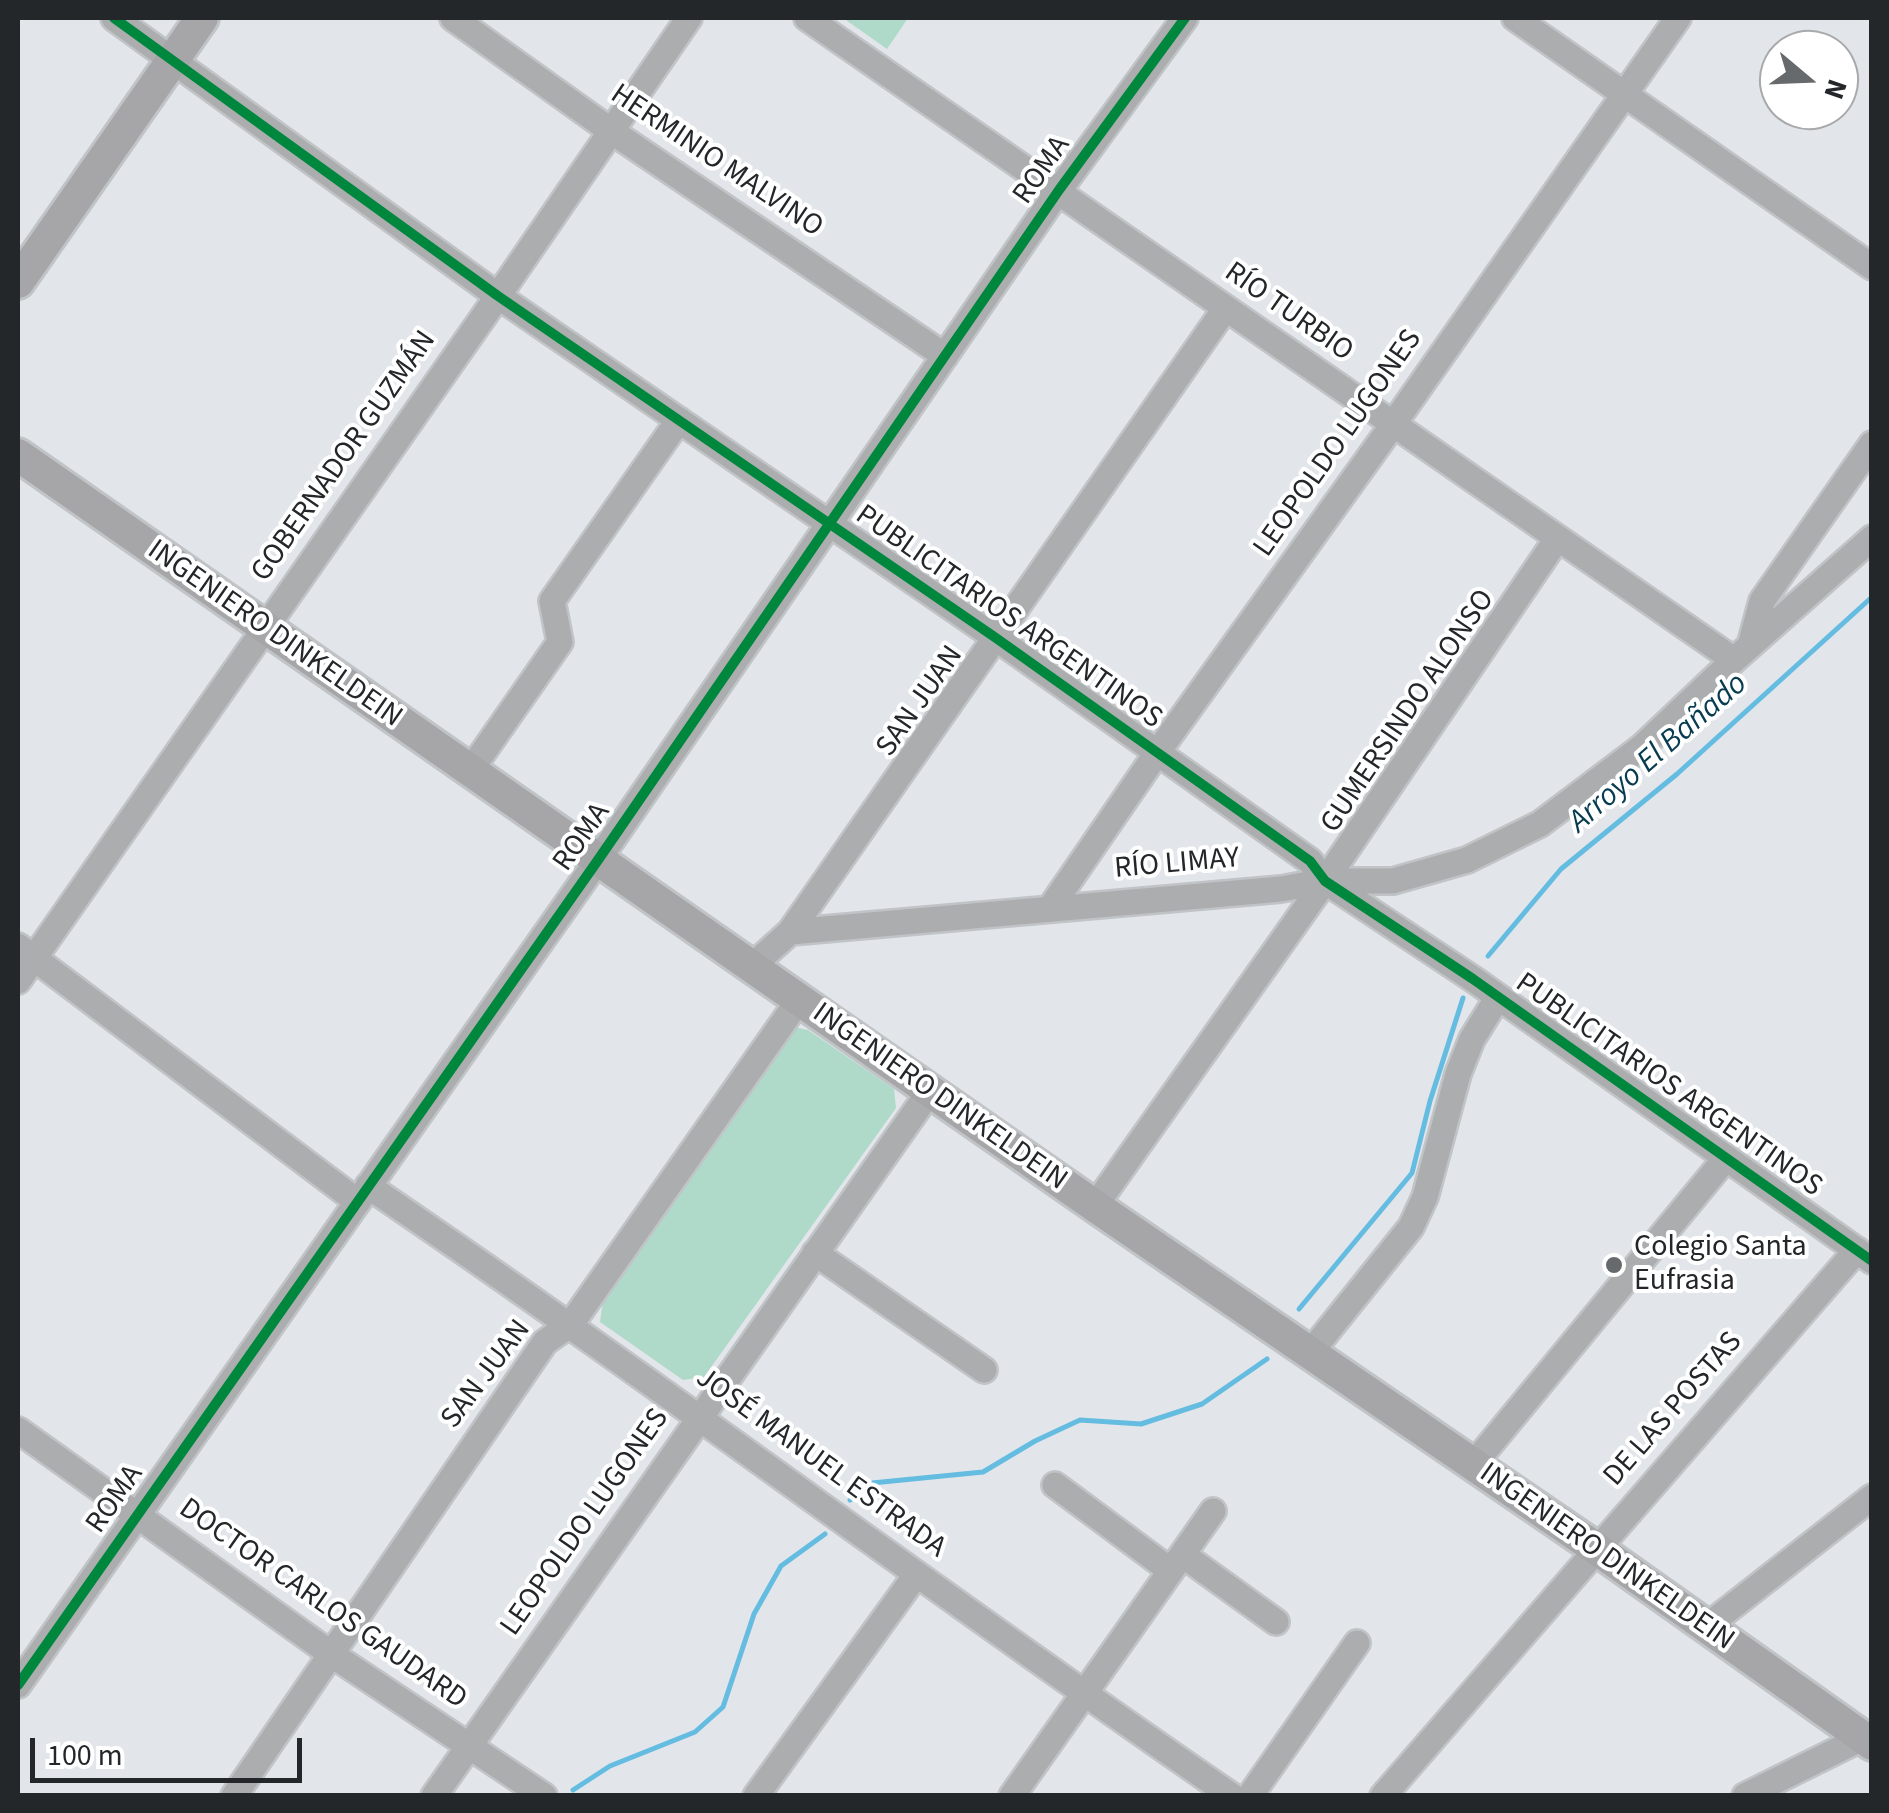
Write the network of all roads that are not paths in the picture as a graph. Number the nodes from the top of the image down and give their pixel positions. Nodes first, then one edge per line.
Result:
1 (114, 18) edge
2 (202, 18) edge
3 (454, 18) edge
4 (689, 18) edge
5 (807, 18) edge
6 (1515, 18) edge
7 (1678, 18) edge
8 (1171, 22) edge
9 (174, 59) junction
10 (1624, 94) junction
11 (611, 131) junction
12 (1059, 190) junction
13 (1872, 267) edge
14 (18, 282) edge
15 (498, 296) junction
16 (1225, 309) junction
17 (945, 356) junction
18 (679, 420) junction
19 (1392, 426) junction
20 (1872, 444) edge
21 (18, 455) edge
22 (831, 524) junction
23 (1556, 539) junction
24 (1871, 539) edge
25 (263, 628) junction
26 (996, 638) junction
27 (1742, 653) junction
28 (1157, 753) junction
29 (470, 771) junction
30 (598, 860) junction
31 (1325, 882) junction
32 (1052, 908) junction
33 (790, 932) junction
34 (26, 952) edge
35 (751, 967) junction
36 (18, 981) edge
37 (1498, 997) junction
38 (799, 1000) junction
39 (930, 1091) junction
40 (1726, 1158) junction
41 (363, 1194) junction
42 (1095, 1206) junction
43 (815, 1252) junction
44 (1864, 1255) edge
45 (572, 1324) junction
46 (1310, 1353) junction
47 (984, 1370) dead end
48 (701, 1416) junction
49 (18, 1430) edge
50 (1473, 1465) junction
51 (1055, 1485) dead end
52 (1872, 1497) edge
53 (1213, 1511) dead end
54 (136, 1514) junction
55 (1597, 1549) junction
56 (1176, 1563) junction
57 (916, 1575) junction
58 (1276, 1622) dead end
59 (1706, 1628) junction
60 (1357, 1643) dead end
61 (331, 1654) junction
62 (18, 1685) edge
63 (1084, 1695) junction
64 (1867, 1741) edge
65 (468, 1746) junction
66 (234, 1796) edge
67 (434, 1796) edge
68 (544, 1796) edge
69 (756, 1796) edge
70 (1012, 1796) edge
71 (1232, 1796) edge
72 (1250, 1796) edge
73 (1384, 1796) edge
74 (1745, 1796) edge

1 - 9 street, PUBLICITARIOS ARGENTINOS
2 - 9 main road
3 - 11 street, HERMINIO MALVINO
4 - 11 street, GOBERNADOR GUZMÁN
5 - 12 street, RÍO TURBIO
6 - 10 street
7 - 10 street, LEOPOLDO LUGONES
8 - 12 street, ROMA
9 - 14 main road
9 - 15 street, PUBLICITARIOS ARGENTINOS
10 - 13 street
10 - 19 street, LEOPOLDO LUGONES
11 - 15 street, GOBERNADOR GUZMÁN
11 - 17 street, HERMINIO MALVINO
12 - 16 street, RÍO TURBIO
12 - 17 street, ROMA
15 - 18 street, PUBLICITARIOS ARGENTINOS
15 - 25 street, GOBERNADOR GUZMÁN
16 - 19 street, RÍO TURBIO
16 - 26 street, SAN JUAN
17 - 22 street, ROMA
18 - 22 street, PUBLICITARIOS ARGENTINOS
18 - 29 street
19 - 23 street, RÍO TURBIO
19 - 28 street, LEOPOLDO LUGONES
20 - 27 street
21 - 25 main road, INGENIERO DINKELDEIN
22 - 26 street, PUBLICITARIOS ARGENTINOS
22 - 30 street, ROMA
23 - 27 street, RÍO TURBIO
23 - 31 street, GUMERSINDO ALONSO
24 - 27 street, RÍO LIMAY
25 - 29 main road, INGENIERO DINKELDEIN
25 - 34 street, GOBERNADOR GUZMÁN
26 - 28 street, PUBLICITARIOS ARGENTINOS
26 - 33 street, SAN JUAN
27 - 31 street, RÍO LIMAY
28 - 31 street, PUBLICITARIOS ARGENTINOS
28 - 32 street, LEOPOLDO LUGONES
29 - 30 main road, INGENIERO DINKELDEIN
30 - 35 main road, INGENIERO DINKELDEIN
30 - 41 street, ROMA
31 - 32 street, RÍO LIMAY
31 - 37 street, PUBLICITARIOS ARGENTINOS
31 - 42 street, GUMERSINDO ALONSO
32 - 33 street, RÍO LIMAY
33 - 35 street, SAN JUAN
34 - 36 street, GOBERNADOR GUZMÁN
34 - 41 street, JOSÉ MANUEL ESTRADA
35 - 38 main road, INGENIERO DINKELDEIN
37 - 40 street, PUBLICITARIOS ARGENTINOS
37 - 46 street
38 - 39 main road, INGENIERO DINKELDEIN
38 - 45 street, SAN JUAN
39 - 42 main road, INGENIERO DINKELDEIN
39 - 43 street, LEOPOLDO LUGONES
40 - 44 street, PUBLICITARIOS ARGENTINOS
40 - 50 street
41 - 45 street, JOSÉ MANUEL ESTRADA
41 - 54 street, ROMA
42 - 46 main road, INGENIERO DINKELDEIN
43 - 47 street
43 - 48 street, LEOPOLDO LUGONES
44 - 55 street, DE LAS POSTAS
45 - 48 street, JOSÉ MANUEL ESTRADA
45 - 61 street, SAN JUAN
46 - 50 main road, INGENIERO DINKELDEIN
48 - 57 street, JOSÉ MANUEL ESTRADA
48 - 65 street, LEOPOLDO LUGONES
49 - 54 street, DOCTOR CARLOS GAUDARD
50 - 55 main road, INGENIERO DINKELDEIN
51 - 56 street
52 - 59 street
53 - 56 street
54 - 61 street, DOCTOR CARLOS GAUDARD
54 - 62 street, ROMA
55 - 59 main road, INGENIERO DINKELDEIN
55 - 73 street, DE LAS POSTAS
56 - 58 street
56 - 63 street
57 - 63 street, JOSÉ MANUEL ESTRADA
57 - 69 street
59 - 64 main road, INGENIERO DINKELDEIN
60 - 72 street
61 - 65 street, DOCTOR CARLOS GAUDARD
61 - 66 street, SAN JUAN
63 - 70 street
63 - 71 street, JOSÉ MANUEL ESTRADA
64 - 74 street
65 - 67 street, LEOPOLDO LUGONES
65 - 68 street, DOCTOR CARLOS GAUDARD

